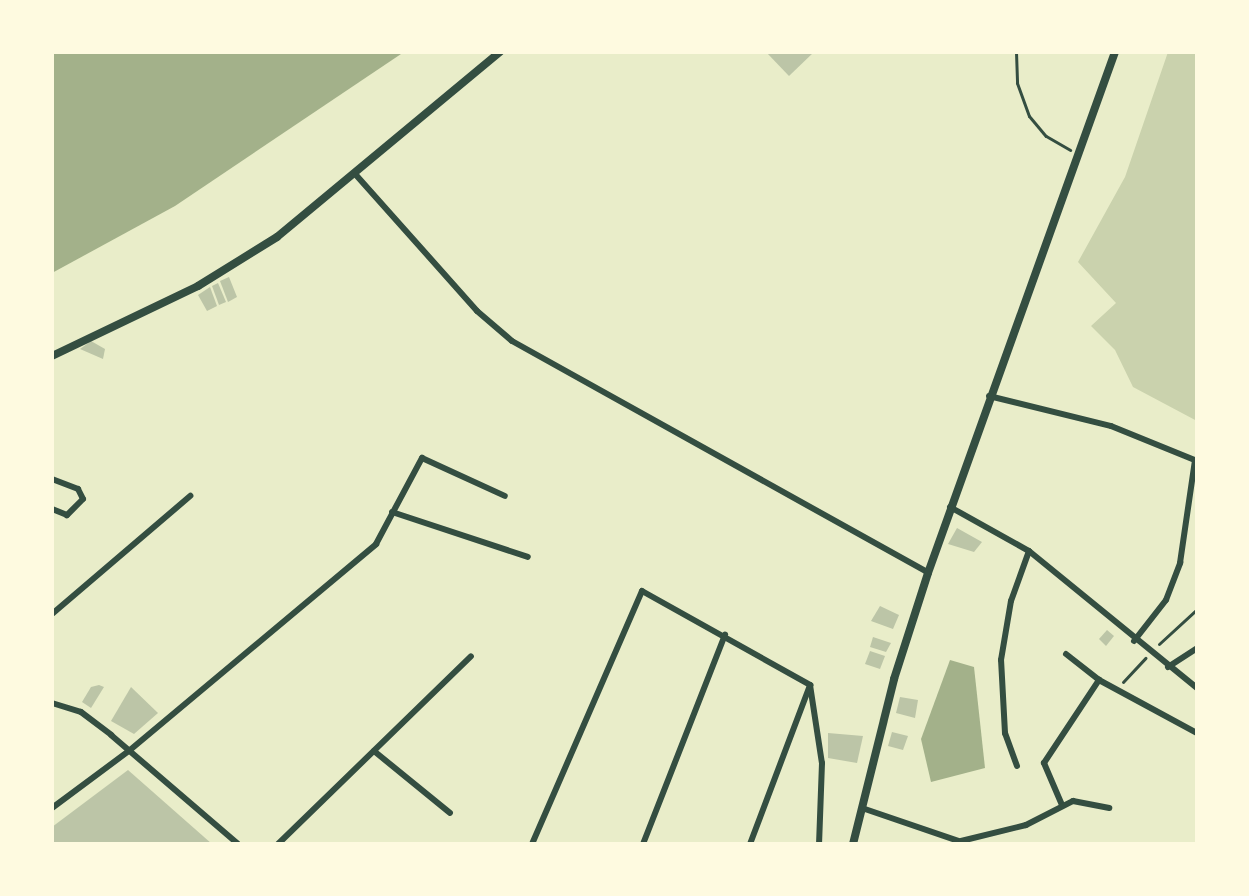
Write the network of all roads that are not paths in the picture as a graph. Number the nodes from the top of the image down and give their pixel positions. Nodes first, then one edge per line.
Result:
1 (500, 52) edge
2 (1115, 52) edge
3 (356, 175) junction
4 (52, 356) edge
5 (989, 396) junction
6 (1196, 460) edge
7 (52, 479) edge
8 (190, 496) dead end
9 (505, 496) dead end
10 (950, 507) junction
11 (52, 509) edge
12 (392, 512) junction
13 (1029, 551) junction
14 (528, 557) dead end
15 (928, 573) junction
16 (52, 614) edge
17 (725, 635) junction
18 (1134, 641) junction
19 (1197, 648) edge
20 (1066, 654) dead end
21 (471, 656) dead end
22 (1168, 667) junction
23 (1099, 680) junction
24 (810, 685) junction
25 (1197, 688) edge
26 (52, 703) edge
27 (1197, 733) edge
28 (130, 750) junction
29 (374, 751) junction
30 (1017, 766) dead end
31 (1062, 805) junction
32 (52, 808) edge
33 (862, 808) junction
34 (1109, 808) dead end
35 (450, 813) dead end
36 (964, 842) edge
37 (238, 844) edge
38 (278, 844) edge
39 (532, 844) edge
40 (643, 844) edge
41 (750, 844) edge
42 (819, 844) edge
43 (853, 844) edge

1 - 3 main road
2 - 5 main road
3 - 4 main road
3 - 15 street
5 - 6 street
5 - 10 main road
6 - 18 street
7 - 11 street
8 - 16 street
9 - 12 street
10 - 13 street
10 - 15 main road
12 - 14 street
12 - 28 street
13 - 18 street
13 - 30 street
15 - 33 main road
17 - 24 street
17 - 39 street
17 - 40 street
18 - 22 street
19 - 22 street
20 - 23 street
21 - 29 street
22 - 25 street
23 - 27 street
23 - 31 street
24 - 41 street
24 - 42 street
26 - 28 street
28 - 32 street
28 - 37 street
29 - 35 street
29 - 38 street
31 - 34 street
31 - 36 street
33 - 36 street
33 - 43 main road

